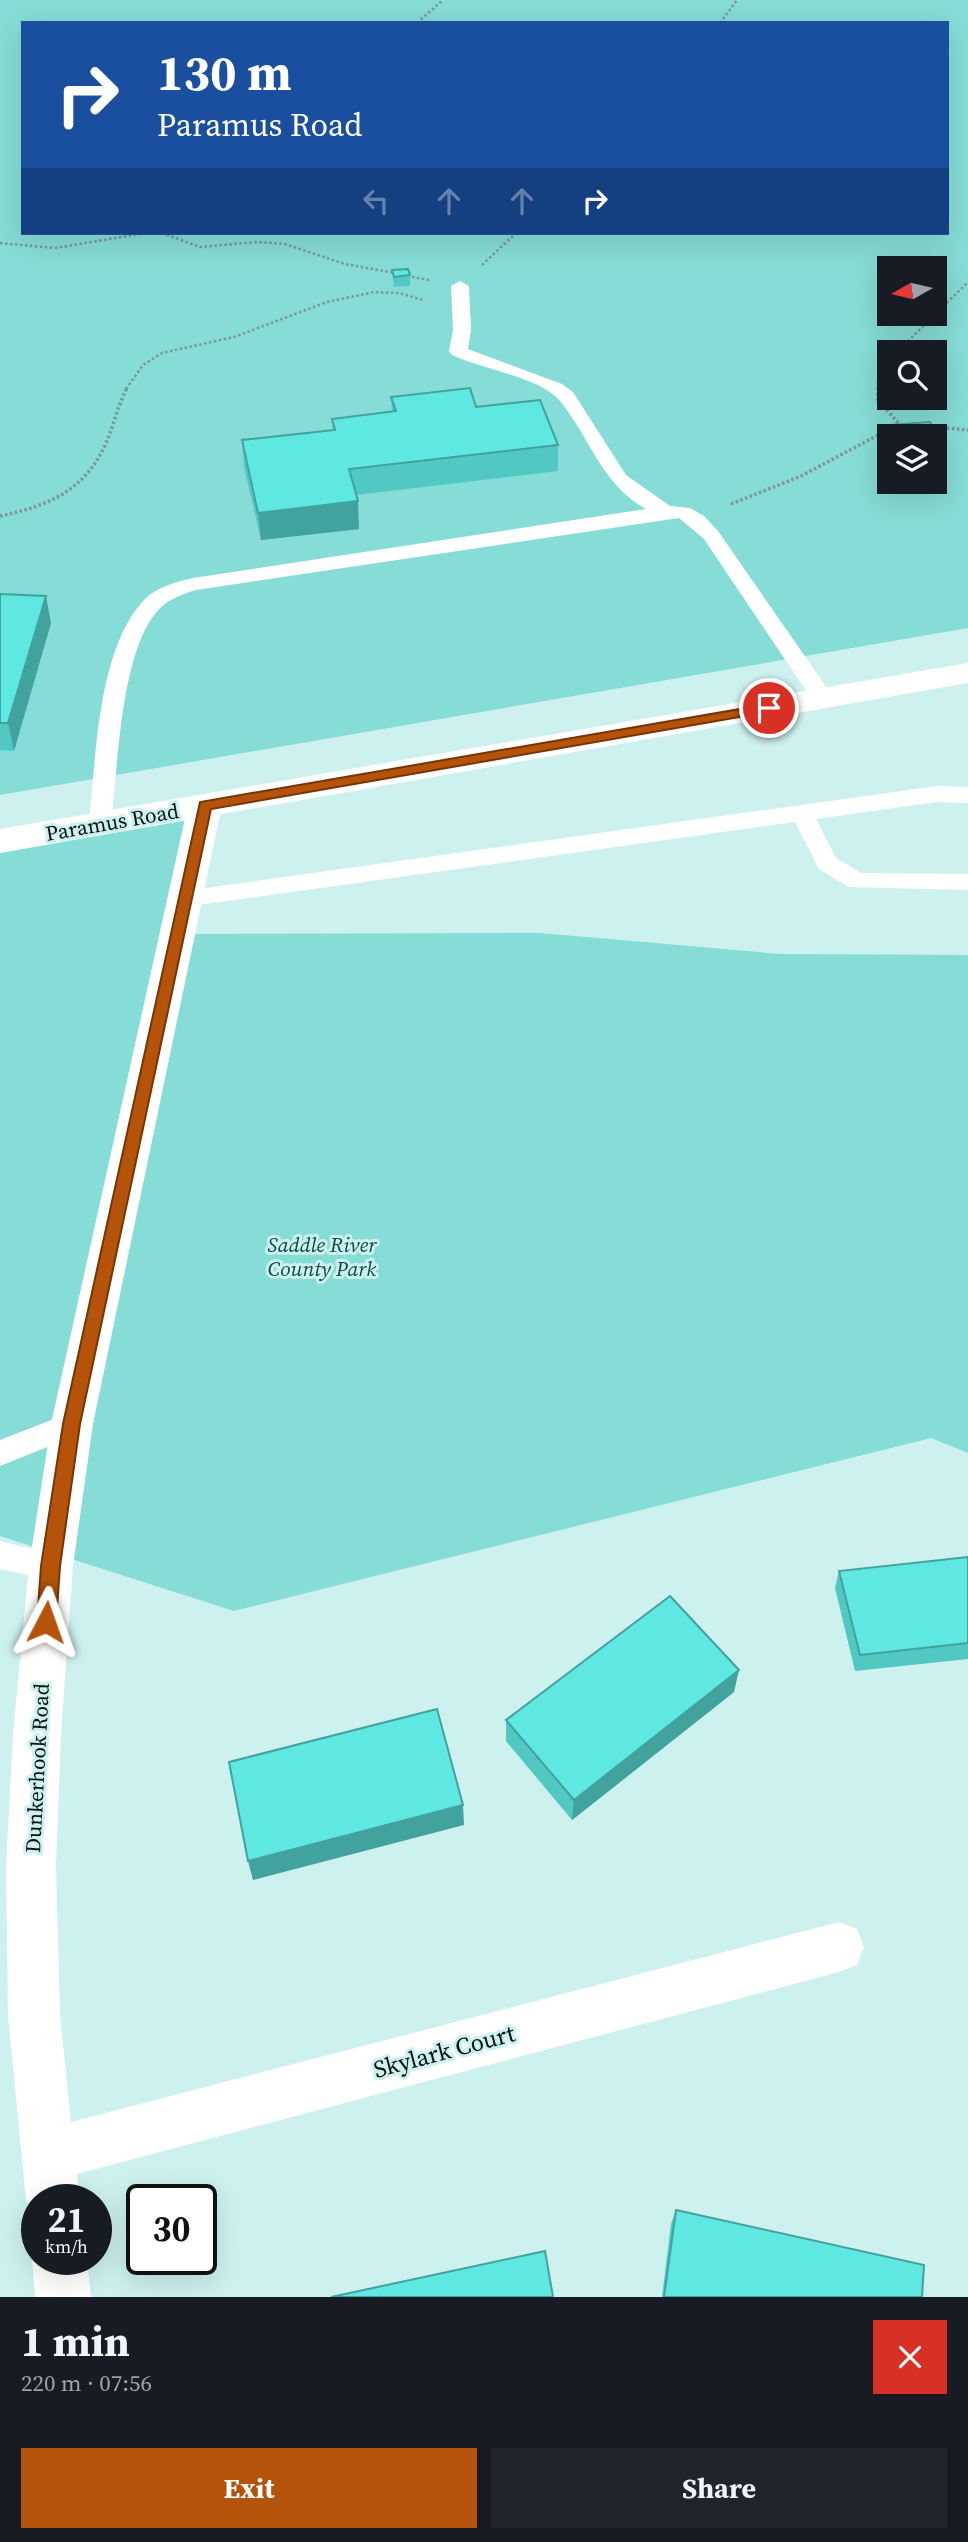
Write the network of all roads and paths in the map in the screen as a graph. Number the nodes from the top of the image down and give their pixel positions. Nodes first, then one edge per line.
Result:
1 (443, 0) edge
2 (737, 0) edge
3 (418, 21) edge
4 (721, 21) edge
5 (137, 235) edge
6 (167, 235) edge
7 (514, 235) edge
8 (0, 243) edge
9 (968, 282) edge
10 (460, 285) junction
11 (462, 330) junction
12 (909, 340) edge
13 (887, 410) edge
14 (899, 424) edge
15 (947, 428) edge
16 (968, 430) edge
17 (877, 437) edge
18 (727, 506) dead end
19 (666, 512) junction
20 (0, 516) edge
21 (968, 673) edge
22 (823, 699) junction
23 (968, 795) edge
24 (205, 806) junction
25 (803, 815) junction
26 (100, 824) junction
27 (0, 841) edge
28 (968, 882) edge
29 (184, 899) junction
30 (72, 1424) junction
31 (0, 1453) edge
32 (0, 1555) edge
33 (51, 1566) junction
34 (839, 1947) dead end
35 (51, 2177) edge
36 (61, 2275) edge
37 (63, 2297) edge

1 - 3 path
2 - 4 path
5 - 8 path
6 - 10 path
7 - 10 path
9 - 12 path
10 - 11 lane
11 - 19 lane
11 - 20 path
13 - 14 path
15 - 16 path
17 - 18 path
19 - 22 lane
19 - 26 lane
21 - 22 street, Paramus Road
22 - 24 street, Paramus Road
23 - 25 lane
24 - 26 street, Paramus Road
24 - 29 street, Dunkerhook Road
25 - 28 lane
25 - 29 lane
26 - 27 street, Paramus Road
29 - 30 street, Dunkerhook Road
30 - 31 lane
30 - 33 street, Dunkerhook Road
32 - 33 lane
33 - 35 street, Dunkerhook Road
34 - 35 street, Skylark Court
36 - 37 street

